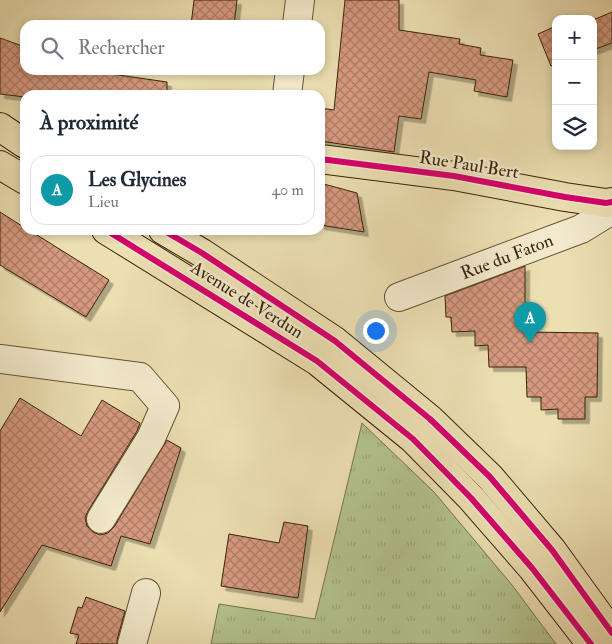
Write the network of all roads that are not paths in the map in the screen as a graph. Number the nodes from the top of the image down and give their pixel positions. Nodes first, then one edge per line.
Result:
1 (300, 0) edge
2 (297, 20) edge
3 (289, 75) edge
4 (288, 90) edge
5 (0, 127) edge
6 (20, 141) edge
7 (325, 159) edge
8 (612, 202) edge
9 (612, 210) edge
10 (114, 235) edge
11 (171, 235) edge
12 (399, 297) dead end
13 (0, 359) edge
14 (101, 519) dead end
15 (146, 593) dead end
16 (612, 633) edge
17 (132, 644) edge
18 (591, 644) edge

1 - 2 street
3 - 4 street
5 - 6 main road
7 - 8 main road, Rue Paul Bert
9 - 12 street, Rue du Faton
10 - 18 main road, Avenue de Verdun
11 - 16 main road, Avenue de Verdun
13 - 14 street
15 - 17 street

